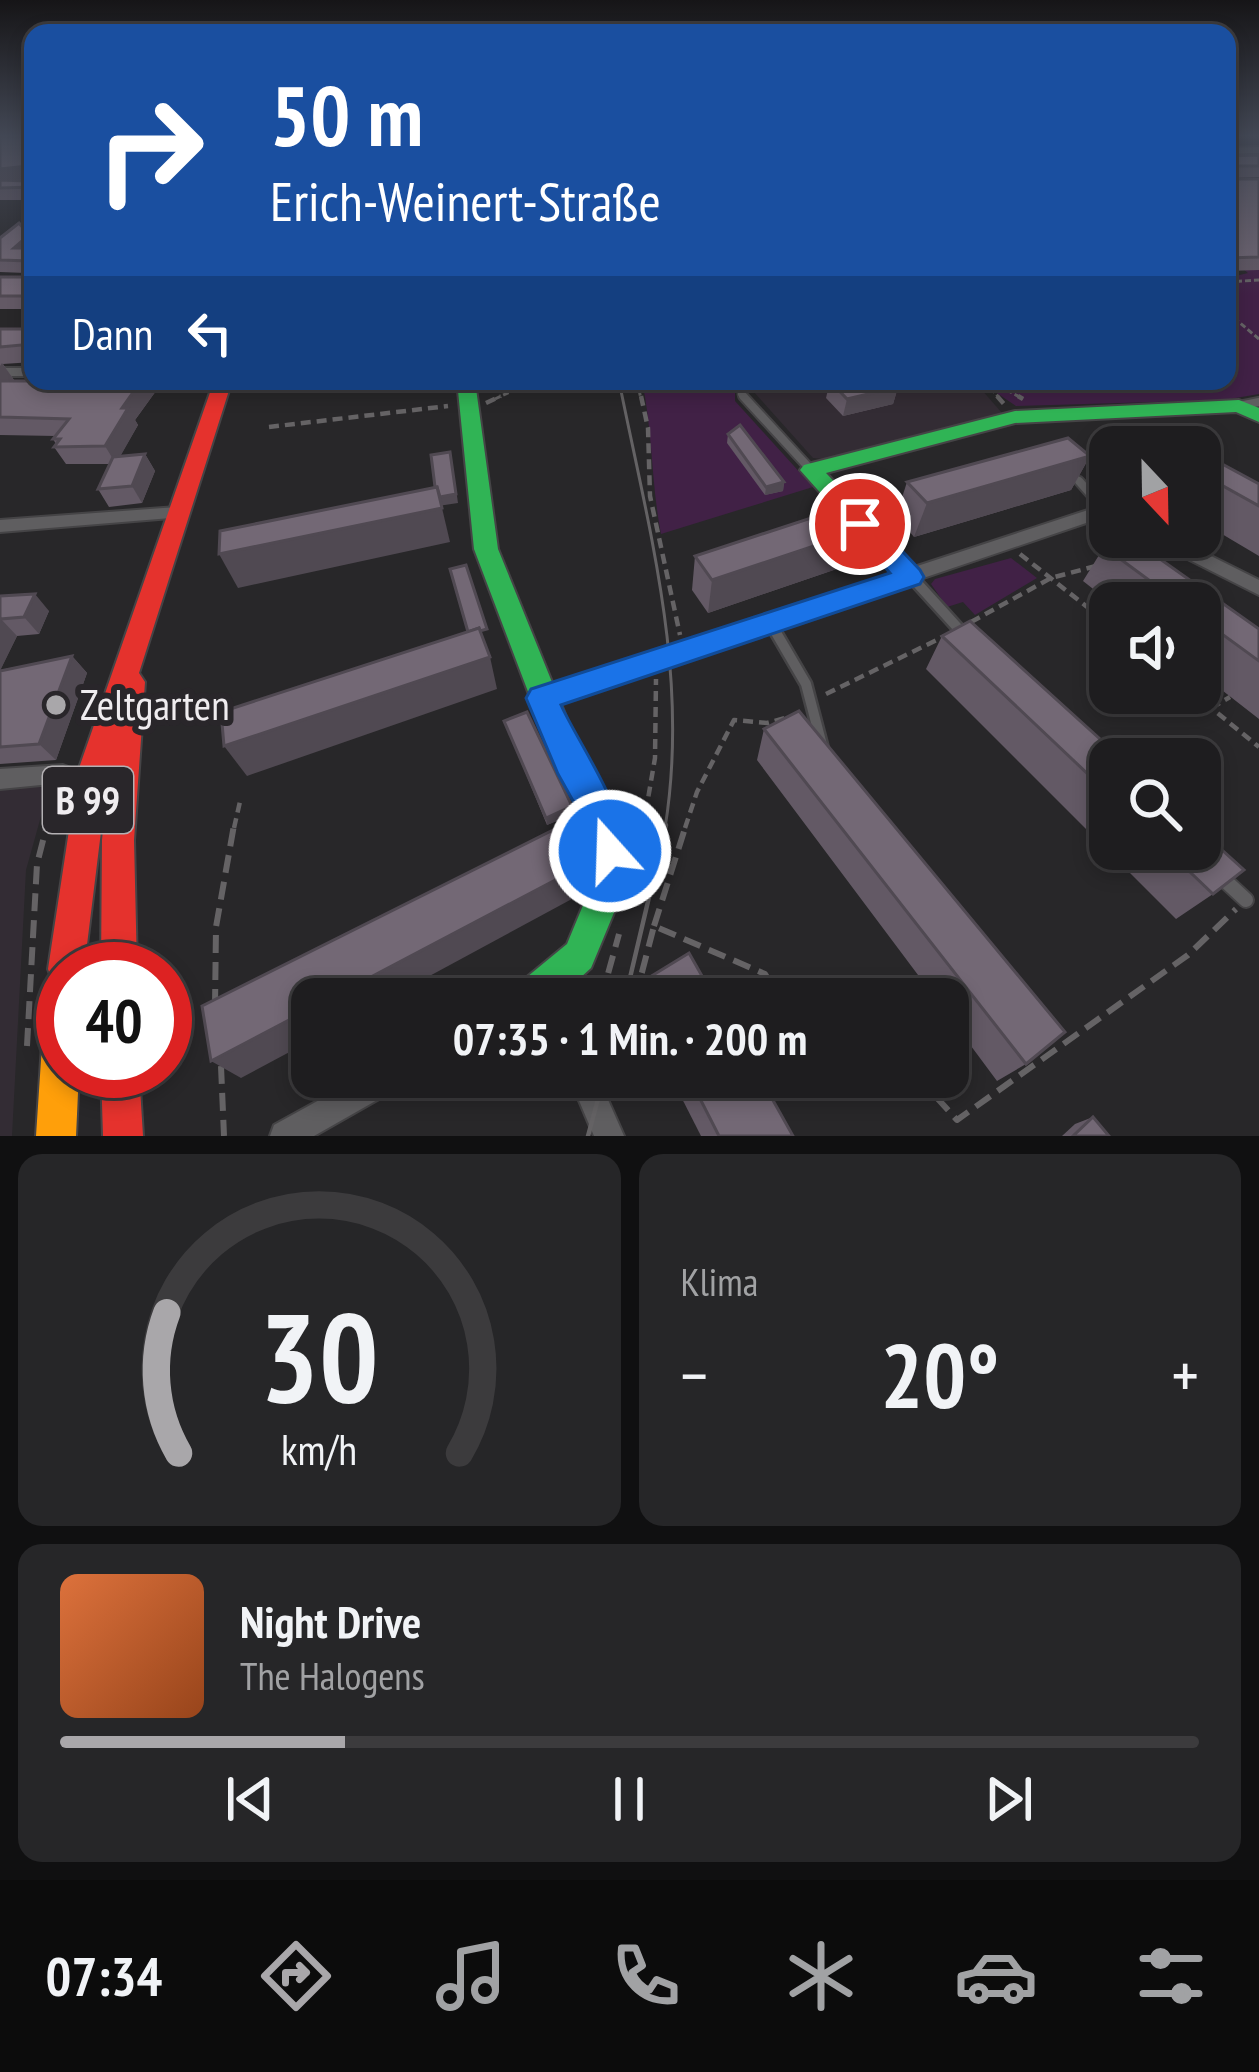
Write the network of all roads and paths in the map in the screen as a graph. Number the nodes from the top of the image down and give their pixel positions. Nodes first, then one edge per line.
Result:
1 (220, 390) edge
2 (499, 390) edge
3 (639, 390) edge
4 (992, 390) edge
5 (742, 394) dead end
6 (468, 398) edge
7 (1252, 408) edge
8 (1015, 417) junction
9 (269, 427) dead end
10 (811, 470) junction
11 (1079, 482) edge
12 (1089, 493) edge
13 (177, 513) junction
14 (1089, 516) edge
15 (0, 526) edge
16 (1007, 544) junction
17 (1200, 558) edge
18 (1102, 565) edge
19 (910, 577) junction
20 (1051, 578) junction
21 (1259, 588) edge
22 (1089, 608) edge
23 (771, 624) junction
24 (958, 629) junction
25 (135, 636) junction
26 (972, 642) edge
27 (684, 652) junction
28 (656, 662) junction
29 (1230, 697) dead end
30 (542, 698) junction
31 (814, 700) junction
32 (1221, 702) edge
33 (1218, 714) edge
34 (1259, 747) edge
35 (824, 760) edge
36 (124, 761) junction
37 (93, 771) junction
38 (63, 775) junction
39 (0, 779) edge
40 (241, 797) dead end
41 (638, 859) dead end
42 (1214, 870) edge
43 (1246, 900) joint
44 (623, 919) dead end
45 (654, 926) junction
46 (69, 942) edge
47 (119, 942) edge
48 (558, 978) edge
49 (607, 978) edge
50 (640, 978) edge
51 (767, 978) edge
52 (216, 1019) edge
53 (220, 1058) edge
54 (25, 1068) dead end
55 (58, 1098) edge
56 (121, 1098) edge
57 (353, 1098) edge
58 (592, 1098) edge
59 (937, 1098) edge
60 (56, 1136) edge
61 (122, 1136) edge
62 (224, 1136) edge
63 (285, 1136) edge
64 (609, 1136) edge

1 - 13 street, B 99
2 - 6 path
3 - 27 path
4 - 8 path
5 - 10 lane
6 - 9 path
6 - 30 street
7 - 8 street
8 - 10 street
10 - 19 street
11 - 12 lane
13 - 15 street
13 - 25 street, B 99
14 - 16 street
16 - 19 street
16 - 20 path
17 - 21 street
18 - 20 path
19 - 23 street
19 - 24 lane
20 - 22 path
20 - 24 path
23 - 27 street
23 - 31 lane
24 - 26 lane
24 - 31 path
25 - 36 street, B 99
25 - 37 street, B 99
27 - 28 street
28 - 30 street
28 - 41 path
29 - 32 path
30 - 48 street
31 - 35 lane
31 - 45 path
33 - 34 path
36 - 37 lane
36 - 47 street, B 99
37 - 38 lane
37 - 46 street, B 99
38 - 39 street
38 - 54 path
40 - 52 path
42 - 43 lane
43 - 59 path
44 - 49 path
45 - 50 path
45 - 51 path
53 - 62 path
55 - 60 street
56 - 61 street
57 - 63 street
58 - 64 street

